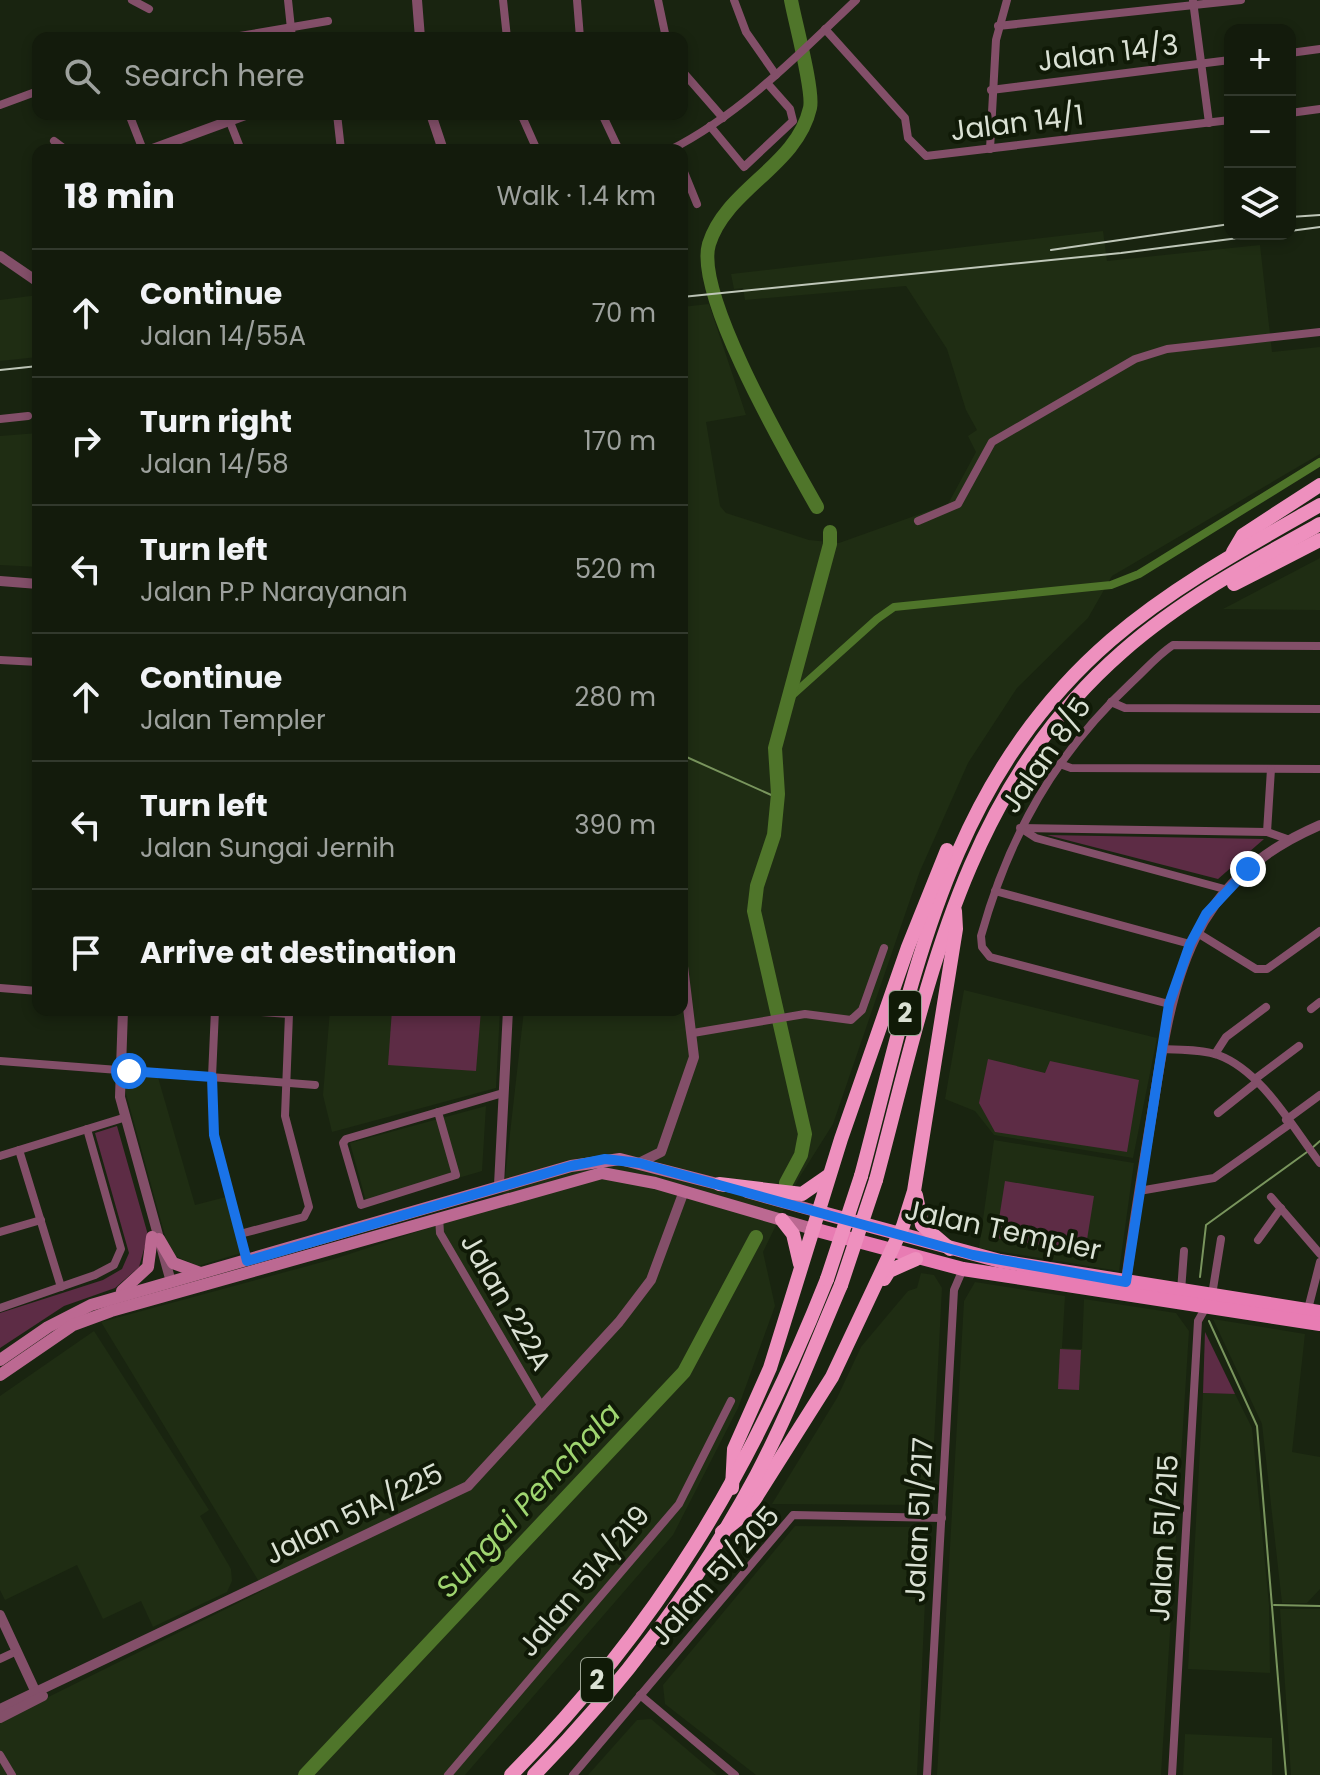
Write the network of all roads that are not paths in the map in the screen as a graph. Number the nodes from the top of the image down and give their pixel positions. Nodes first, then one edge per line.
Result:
1 (132, 0) edge
2 (288, 0) edge
3 (417, 0) edge
4 (503, 0) edge
5 (577, 0) edge
6 (658, 0) edge
7 (734, 0) edge
8 (856, 0) edge
9 (1007, 0) edge
10 (1241, 0) edge
11 (1194, 2) edge
12 (149, 9) dead end
13 (328, 21) dead end
14 (290, 26) junction
15 (998, 26) junction
16 (259, 32) edge
17 (291, 32) edge
18 (420, 32) edge
19 (506, 32) edge
20 (580, 32) edge
21 (665, 32) edge
22 (823, 32) junction
23 (1320, 49) edge
24 (1296, 52) edge
25 (1224, 61) edge
26 (1201, 64) junction
27 (776, 75) junction
28 (688, 78) edge
29 (767, 83) junction
30 (991, 90) junction
31 (32, 93) edge
32 (0, 105) edge
33 (1320, 109) edge
34 (1296, 112) edge
35 (723, 118) junction
36 (131, 120) edge
37 (234, 120) edge
38 (338, 120) edge
39 (433, 120) edge
40 (524, 120) edge
41 (605, 120) edge
42 (1224, 121) edge
43 (230, 122) junction
44 (1209, 123) junction
45 (710, 126) junction
46 (54, 141) dead end
47 (58, 144) edge
48 (141, 144) edge
49 (167, 144) edge
50 (239, 144) edge
51 (340, 144) edge
52 (441, 144) edge
53 (534, 144) edge
54 (616, 144) edge
55 (681, 144) edge
56 (990, 149) junction
57 (688, 182) edge
58 (697, 204) dead end
59 (0, 256) edge
60 (32, 278) edge
61 (1320, 332) edge
62 (28, 416) dead end
63 (0, 419) edge
64 (1320, 485) edge
65 (1320, 505) edge
66 (918, 521) dead end
67 (1320, 524) edge
68 (1320, 540) edge
69 (1230, 556) junction
70 (0, 581) edge
71 (32, 584) edge
72 (1186, 603) junction
73 (1320, 646) edge
74 (0, 660) edge
75 (32, 662) edge
76 (1111, 702) junction
77 (1320, 709) edge
78 (1060, 764) junction
79 (1271, 769) junction
80 (1320, 769) edge
81 (979, 804) junction
82 (1320, 825) edge
83 (1020, 828) junction
84 (1267, 832) junction
85 (1287, 839) junction
86 (1228, 890) junction
87 (995, 891) junction
88 (954, 899) junction
89 (1196, 932) junction
90 (1319, 934) edge
91 (1190, 944) junction
92 (884, 948) dead end
93 (0, 988) edge
94 (32, 991) edge
95 (688, 999) edge
96 (1320, 1002) edge
97 (1169, 1004) junction
98 (1266, 1007) dead end
99 (1311, 1009) dead end
100 (123, 1016) edge
101 (215, 1016) edge
102 (289, 1016) edge
103 (508, 1016) edge
104 (693, 1033) junction
105 (1299, 1046) dead end
106 (1162, 1049) junction
107 (1215, 1054) junction
108 (0, 1061) edge
109 (119, 1070) junction
110 (212, 1077) junction
111 (1256, 1081) junction
112 (284, 1083) junction
113 (313, 1085) dead end
114 (503, 1093) junction
115 (1320, 1095) edge
116 (438, 1112) junction
117 (1218, 1113) dead end
118 (123, 1118) junction
119 (1288, 1122) junction
120 (87, 1129) junction
121 (19, 1150) junction
122 (0, 1156) edge
123 (1318, 1160) edge
124 (639, 1163) junction
125 (831, 1173) junction
126 (869, 1178) junction
127 (719, 1184) junction
128 (499, 1185) junction
129 (684, 1191) junction
130 (914, 1191) junction
131 (1139, 1191) junction
132 (1271, 1197) dead end
133 (361, 1205) junction
134 (1281, 1208) junction
135 (819, 1212) junction
136 (439, 1217) junction
137 (41, 1220) junction
138 (782, 1220) junction
139 (367, 1224) junction
140 (813, 1229) junction
141 (0, 1232) edge
142 (240, 1234) junction
143 (899, 1235) junction
144 (156, 1238) junction
145 (1221, 1239) dead end
146 (1258, 1240) dead end
147 (950, 1249) junction
148 (1184, 1251) dead end
149 (892, 1252) junction
150 (1320, 1254) edge
151 (916, 1259) junction
152 (247, 1261) junction
153 (1320, 1262) edge
154 (801, 1268) junction
155 (963, 1269) junction
156 (203, 1280) junction
157 (168, 1285) junction
158 (61, 1287) junction
159 (1125, 1288) junction
160 (1181, 1291) junction
161 (1209, 1301) junction
162 (112, 1304) junction
163 (0, 1308) edge
164 (863, 1316) junction
165 (1313, 1317) edge
166 (0, 1360) edge
167 (0, 1375) edge
168 (731, 1401) dead end
169 (542, 1407) junction
170 (732, 1488) junction
171 (942, 1518) junction
172 (722, 1532) junction
173 (0, 1615) edge
174 (17, 1651) junction
175 (0, 1659) edge
176 (100, 1663) junction
177 (27, 1672) junction
178 (56, 1682) junction
179 (38, 1695) junction
180 (640, 1695) junction
181 (17, 1701) junction
182 (0, 1709) edge
183 (0, 1718) edge
184 (0, 1755) edge
185 (12, 1775) edge
186 (448, 1775) edge
187 (511, 1775) edge
188 (534, 1775) edge
189 (573, 1775) edge
190 (735, 1775) edge
191 (927, 1775) edge
192 (1172, 1775) edge

1 - 12 street
2 - 14 street
3 - 18 street
4 - 19 street
5 - 20 street
6 - 21 street
7 - 27 street
8 - 22 street
9 - 15 street
10 - 11 street
11 - 15 street
11 - 26 street
13 - 14 street
14 - 16 street
14 - 17 street
15 - 30 street
22 - 27 street
22 - 56 street, Jalan 14/1
23 - 24 street
25 - 26 street, Jalan 14/3
26 - 30 street, Jalan 14/3
26 - 44 street
27 - 29 street
28 - 35 street
29 - 35 street
29 - 45 street
30 - 56 street
31 - 32 street
33 - 34 street
35 - 45 street
36 - 48 street
37 - 43 street
38 - 51 street
39 - 52 street
40 - 53 street
41 - 54 street
42 - 44 street, Jalan 14/1
43 - 49 street
43 - 50 street
44 - 56 street, Jalan 14/1
45 - 55 street
46 - 47 street
57 - 58 street
59 - 60 street
61 - 66 street
62 - 63 street
64 - 69 highway
65 - 69 highway, 2
67 - 72 highway, 2
68 - 72 highway
69 - 81 highway, 2
70 - 71 street
72 - 88 highway, 2
73 - 76 street, Jalan 8/5
74 - 75 street
76 - 77 street
76 - 78 street, Jalan 8/5
78 - 79 street
78 - 83 street, Jalan 8/5
79 - 80 street
79 - 84 street
81 - 125 highway
81 - 126 highway, 2
82 - 85 street
83 - 84 street
83 - 86 street
83 - 87 street, Jalan 8/5
84 - 85 street
85 - 86 street
86 - 89 street
87 - 91 street
87 - 97 street, Jalan 8/5
88 - 126 highway, 2
88 - 130 highway
89 - 90 street
89 - 91 street
91 - 97 street
92 - 104 street
93 - 94 street
95 - 104 street
96 - 99 street
97 - 106 street
98 - 107 street
100 - 109 street
101 - 110 street
102 - 112 street
103 - 114 street
104 - 124 street
105 - 111 street
106 - 107 street
106 - 131 street
107 - 111 street
108 - 109 street
109 - 110 street
109 - 118 street
110 - 112 street
110 - 142 street
111 - 117 street
111 - 119 street
112 - 113 street
112 - 142 street
114 - 116 street
114 - 128 street
115 - 119 street
116 - 133 street
116 - 133 street
118 - 120 street
118 - 144 street
119 - 123 street
119 - 131 street
120 - 121 street
120 - 158 street
121 - 122 street
121 - 137 street
124 - 127 main road
124 - 128 main road
125 - 127 highway
125 - 135 highway
126 - 170 highway, 2, bridge
126 - 172 highway, 2, bridge
127 - 135 main road
128 - 139 main road
129 - 136 main road
129 - 138 main road
129 - 169 street, Jalan 51A/225
130 - 143 highway
130 - 147 highway
131 - 159 street
132 - 134 street
133 - 139 street
134 - 146 street
134 - 150 street
135 - 140 highway
135 - 143 main road, Jalan Templer
136 - 156 main road
136 - 169 street, Jalan 222A
137 - 141 street
137 - 158 street
138 - 140 main road
138 - 154 highway
139 - 152 main road
140 - 149 main road, Jalan Templer
140 - 154 highway
142 - 152 street
143 - 147 main road, Jalan Templer
143 - 149 highway
144 - 156 main road
144 - 157 street
144 - 162 main road
145 - 161 street, Jalan 51/215
147 - 159 main road, Jalan Templer
148 - 160 street
149 - 151 main road, Jalan Templer
149 - 164 highway
151 - 155 main road, Jalan Templer
151 - 164 highway
152 - 156 main road
153 - 165 street
154 - 170 highway
155 - 159 main road, Jalan Templer
155 - 171 street, Jalan 51/217
156 - 157 main road
156 - 162 main road
157 - 162 main road
158 - 163 street
159 - 160 main road, Jalan Templer
159 - 161 main road, Jalan Templer
160 - 161 main road, Jalan Templer
161 - 165 main road, Jalan Templer
161 - 192 street, Jalan 51/215
162 - 166 main road
162 - 167 main road
164 - 172 highway
168 - 186 street, Jalan 51A/219
169 - 176 street, Jalan 51A/225
170 - 187 highway, 2
171 - 180 street, Jalan 51/205
171 - 191 street, Jalan 51/217
172 - 188 highway, 2
173 - 174 street
174 - 175 street
174 - 177 street
176 - 178 street, Jalan 51A/225
176 - 179 street, Jalan 51A/225
177 - 178 street
177 - 179 street
177 - 181 street
178 - 179 street, Jalan 51A/225
179 - 181 street, Jalan 51A/225
179 - 183 street, Jalan 51A/225
180 - 189 street, Jalan 51/205
180 - 190 street
181 - 182 street, Jalan 51A/225
184 - 185 street

